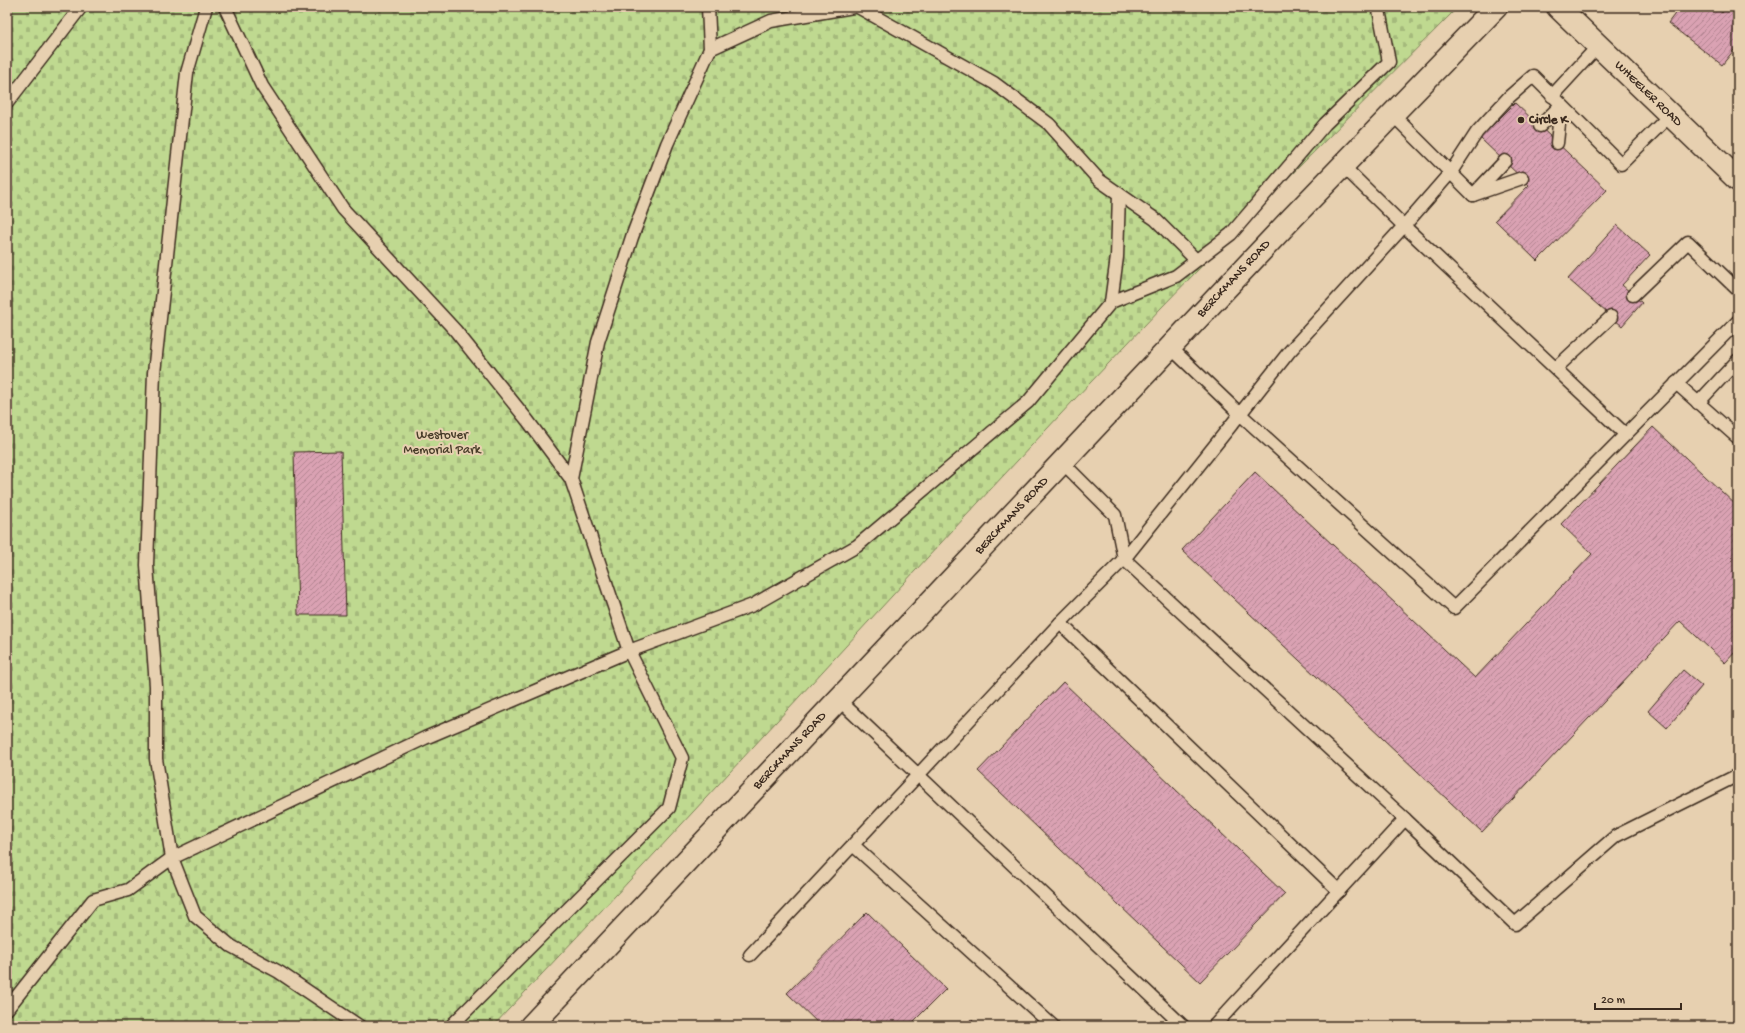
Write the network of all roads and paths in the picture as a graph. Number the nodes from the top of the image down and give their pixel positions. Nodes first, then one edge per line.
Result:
1 (81, 7) edge
2 (206, 7) edge
3 (225, 7) edge
4 (708, 7) edge
5 (853, 7) edge
6 (858, 7) edge
7 (1376, 7) edge
8 (1496, 7) edge
9 (1558, 7) edge
10 (1598, 46) junction
11 (710, 49) junction
12 (1557, 100) junction
13 (7, 103) edge
14 (1392, 114) junction
15 (1670, 115) junction
16 (1540, 126) dead end
17 (1557, 143) dead end
18 (1505, 161) dead end
19 (1342, 165) junction
20 (1451, 172) junction
21 (1522, 178) dead end
22 (1738, 180) edge
23 (1119, 194) junction
24 (1473, 195) junction
25 (1404, 226) junction
26 (1196, 260) junction
27 (1738, 290) edge
28 (1633, 295) dead end
29 (1111, 302) junction
30 (1610, 317) dead end
31 (1738, 321) edge
32 (1170, 347) junction
33 (1738, 360) edge
34 (1556, 368) junction
35 (1676, 383) junction
36 (1698, 403) junction
37 (1240, 414) junction
38 (1626, 434) junction
39 (1738, 438) edge
40 (1062, 462) junction
41 (571, 479) junction
42 (1124, 559) junction
43 (1060, 623) junction
44 (629, 652) junction
45 (839, 700) junction
46 (1738, 775) edge
47 (918, 776) junction
48 (1405, 819) junction
49 (853, 845) junction
50 (172, 858) junction
51 (1339, 891) junction
52 (750, 955) dead end
53 (7, 1009) edge
54 (359, 1026) edge
55 (451, 1026) edge
56 (531, 1026) edge
57 (1053, 1026) edge
58 (1182, 1026) edge
59 (1214, 1026) edge

1 - 13 lane
2 - 50 lane
3 - 41 lane
4 - 11 lane
5 - 11 lane
6 - 23 lane
7 - 26 lane
8 - 14 main road, BERCKMANS ROAD
9 - 10 main road, WHEELER ROAD
10 - 12 lane
10 - 15 main road, WHEELER ROAD
11 - 41 lane
12 - 15 lane
12 - 16 lane
12 - 17 lane
12 - 20 lane
14 - 19 main road, BERCKMANS ROAD
14 - 20 lane
15 - 22 main road, WHEELER ROAD
18 - 24 lane
19 - 25 lane
19 - 32 main road, BERCKMANS ROAD
20 - 24 lane
20 - 25 lane
21 - 24 lane
23 - 26 lane
23 - 29 lane
25 - 34 lane
25 - 37 lane
26 - 29 lane
27 - 28 lane
29 - 44 lane
30 - 34 lane
31 - 35 lane
32 - 37 lane
32 - 40 main road, BERCKMANS ROAD
33 - 36 lane
34 - 38 lane
35 - 36 lane
35 - 38 lane
36 - 39 lane
37 - 38 lane
37 - 42 lane
40 - 42 lane
40 - 45 main road, BERCKMANS ROAD
41 - 44 lane
42 - 43 lane
42 - 48 lane
43 - 47 lane
43 - 51 lane
44 - 50 lane
44 - 55 lane
45 - 47 lane
45 - 56 main road, BERCKMANS ROAD
46 - 48 lane
47 - 49 lane
47 - 58 lane
48 - 51 lane
49 - 52 lane
49 - 57 lane
50 - 53 lane
50 - 54 lane
51 - 59 lane

